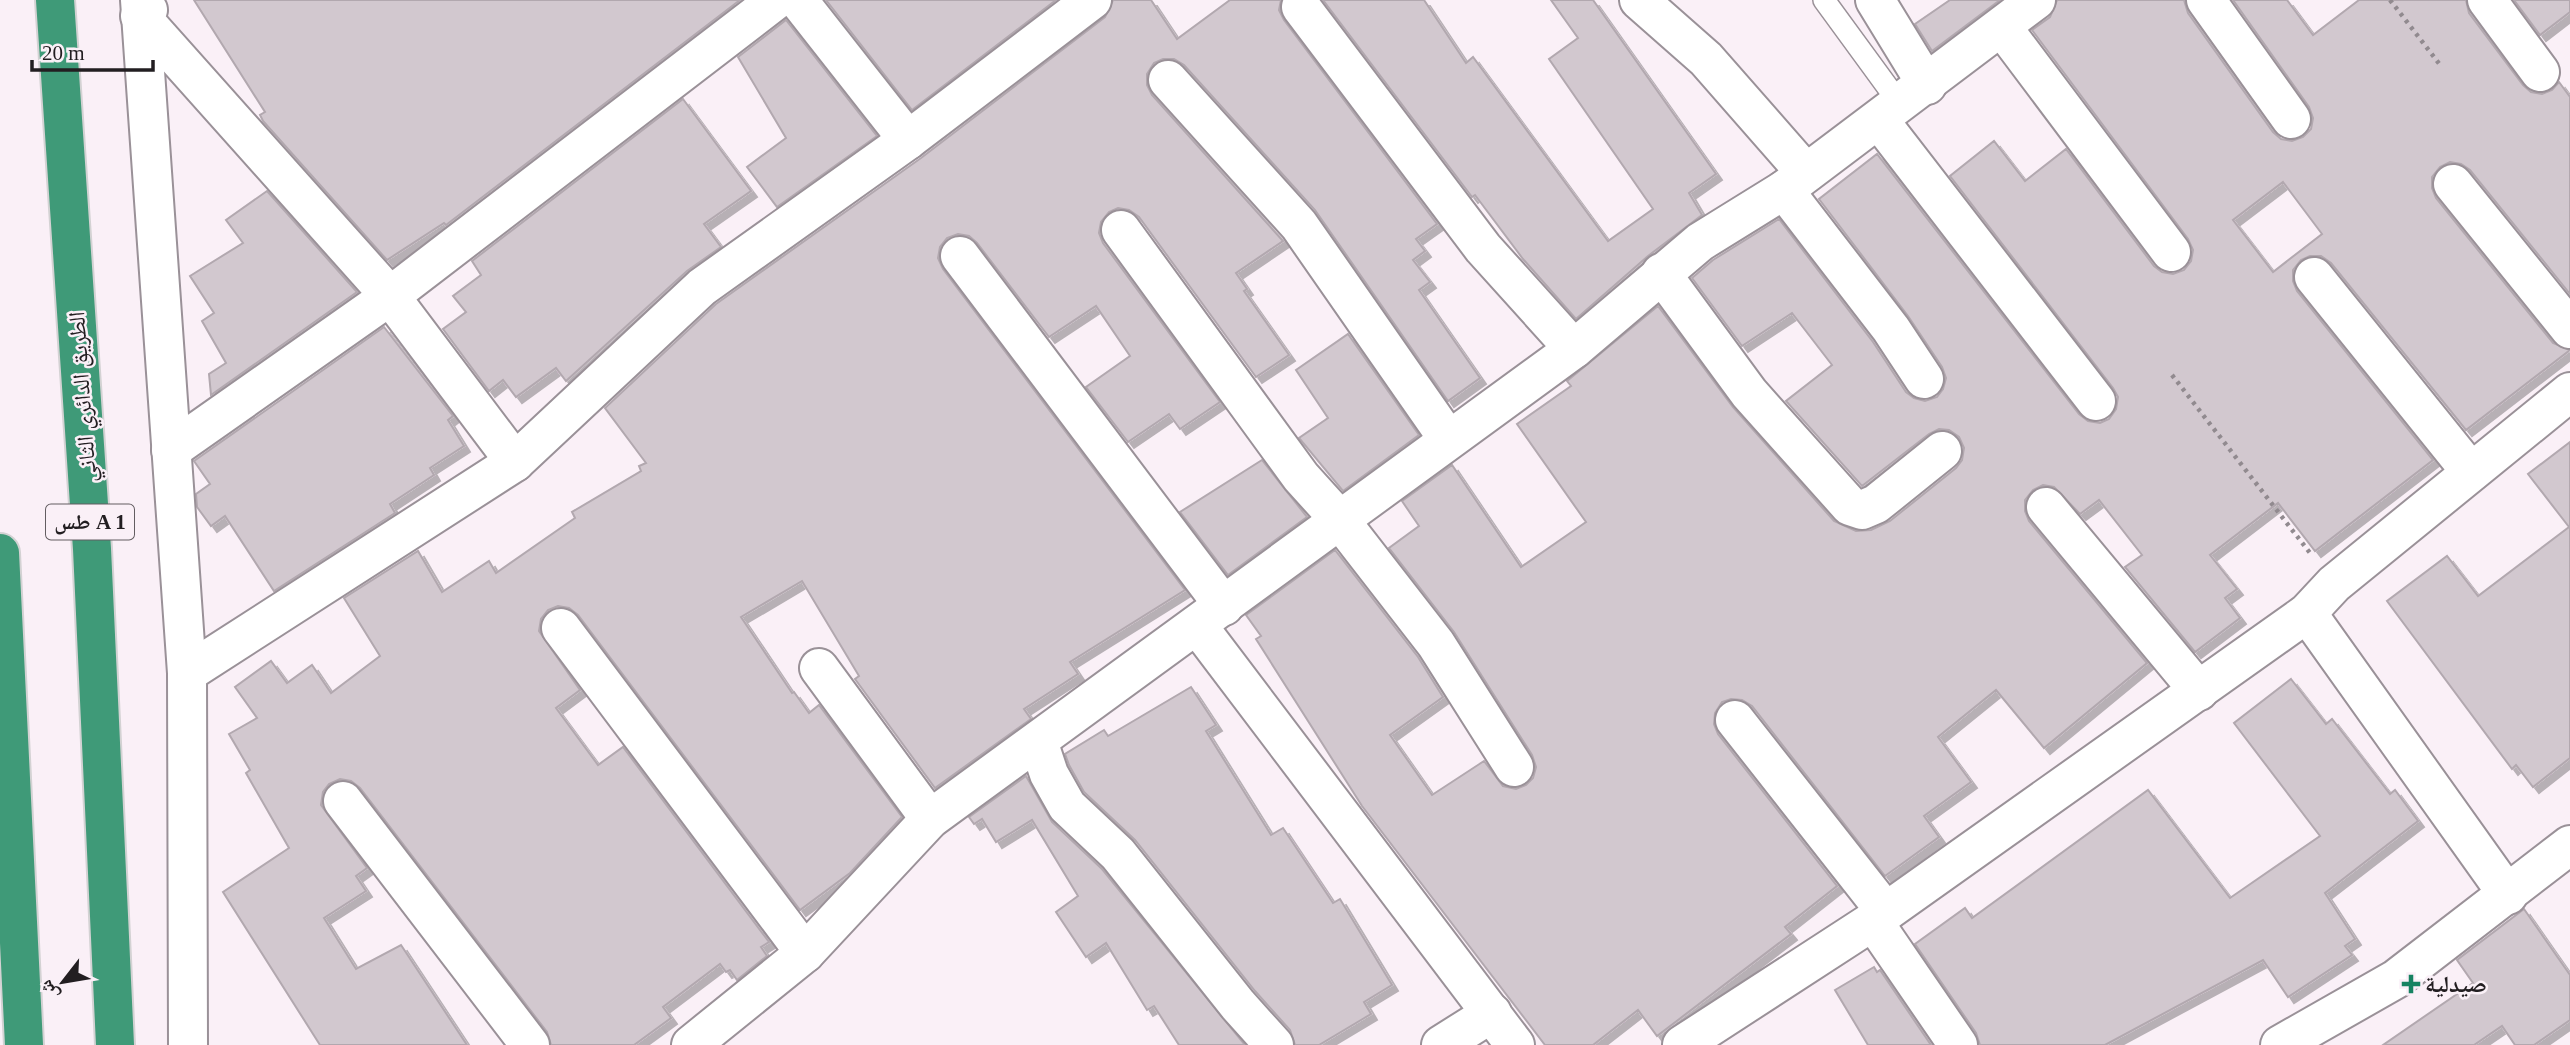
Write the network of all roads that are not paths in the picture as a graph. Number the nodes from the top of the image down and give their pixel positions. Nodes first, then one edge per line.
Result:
1 (55, 0) edge
2 (776, 0) edge
3 (798, 0) edge
4 (1092, 0) edge
5 (1639, 0) edge
6 (1824, 0) edge
7 (1875, 0) edge
8 (2036, 0) edge
9 (2206, 0) edge
10 (2487, 0) edge
11 (147, 5) edge
12 (1301, 7) dead end
13 (2002, 27) junction
14 (2540, 72) dead end
15 (1168, 80) dead end
16 (1902, 103) junction
17 (2291, 119) dead end
18 (908, 140) junction
19 (1795, 181) junction
20 (2453, 184) dead end
21 (1121, 230) dead end
22 (2171, 252) dead end
23 (960, 256) dead end
24 (1661, 273) junction
25 (2314, 277) dead end
26 (390, 296) junction
27 (2570, 329) edge
28 (1574, 349) junction
29 (1924, 379) dead end
30 (2570, 392) edge
31 (2096, 401) dead end
32 (1448, 439) junction
33 (171, 450) junction
34 (1942, 452) dead end
35 (515, 462) junction
36 (2471, 472) junction
37 (2046, 507) dead end
38 (1339, 519) junction
39 (0, 553) edge
40 (2307, 613) junction
41 (1211, 615) junction
42 (561, 628) dead end
43 (819, 668) dead end
44 (187, 673) junction
45 (2199, 691) junction
46 (1735, 720) dead end
47 (1038, 741) junction
48 (1514, 767) dead end
49 (343, 801) dead end
50 (930, 818) junction
51 (2570, 845) edge
52 (2508, 895) junction
53 (1879, 917) junction
54 (805, 953) junction
55 (1492, 1013) junction
56 (24, 1045) edge
57 (116, 1045) edge
58 (188, 1045) edge
59 (530, 1045) edge
60 (691, 1045) edge
61 (1274, 1045) edge
62 (1441, 1045) edge
63 (1515, 1045) edge
64 (1682, 1045) edge
65 (1958, 1045) edge
66 (2280, 1045) edge

1 - 57 highway, الطريق الدائري الثاني / طس A 1
2 - 26 street
3 - 18 street
4 - 18 street
5 - 19 street
6 - 16 lane
7 - 16 street
8 - 13 street
9 - 17 street
10 - 14 street
11 - 26 street
11 - 33 street
12 - 28 street
13 - 16 street
13 - 22 street
15 - 32 street
16 - 19 street
16 - 31 street
18 - 35 street
19 - 24 street
19 - 29 street
20 - 27 street
21 - 38 street
23 - 41 street
24 - 28 street
24 - 34 street
25 - 36 street
26 - 33 street
26 - 35 street
28 - 32 street
30 - 36 street
32 - 38 street
33 - 44 street
35 - 44 street
36 - 40 street
37 - 45 street
38 - 41 street
38 - 48 street
39 - 56 highway
40 - 45 street
40 - 52 street
41 - 47 street
41 - 55 street
42 - 54 street
43 - 50 street
44 - 58 street
45 - 53 street
46 - 53 street
47 - 50 street
47 - 61 street
49 - 59 street
50 - 54 street
51 - 52 street
52 - 66 street
53 - 64 street
53 - 65 street
54 - 60 street
55 - 62 street
55 - 63 street

